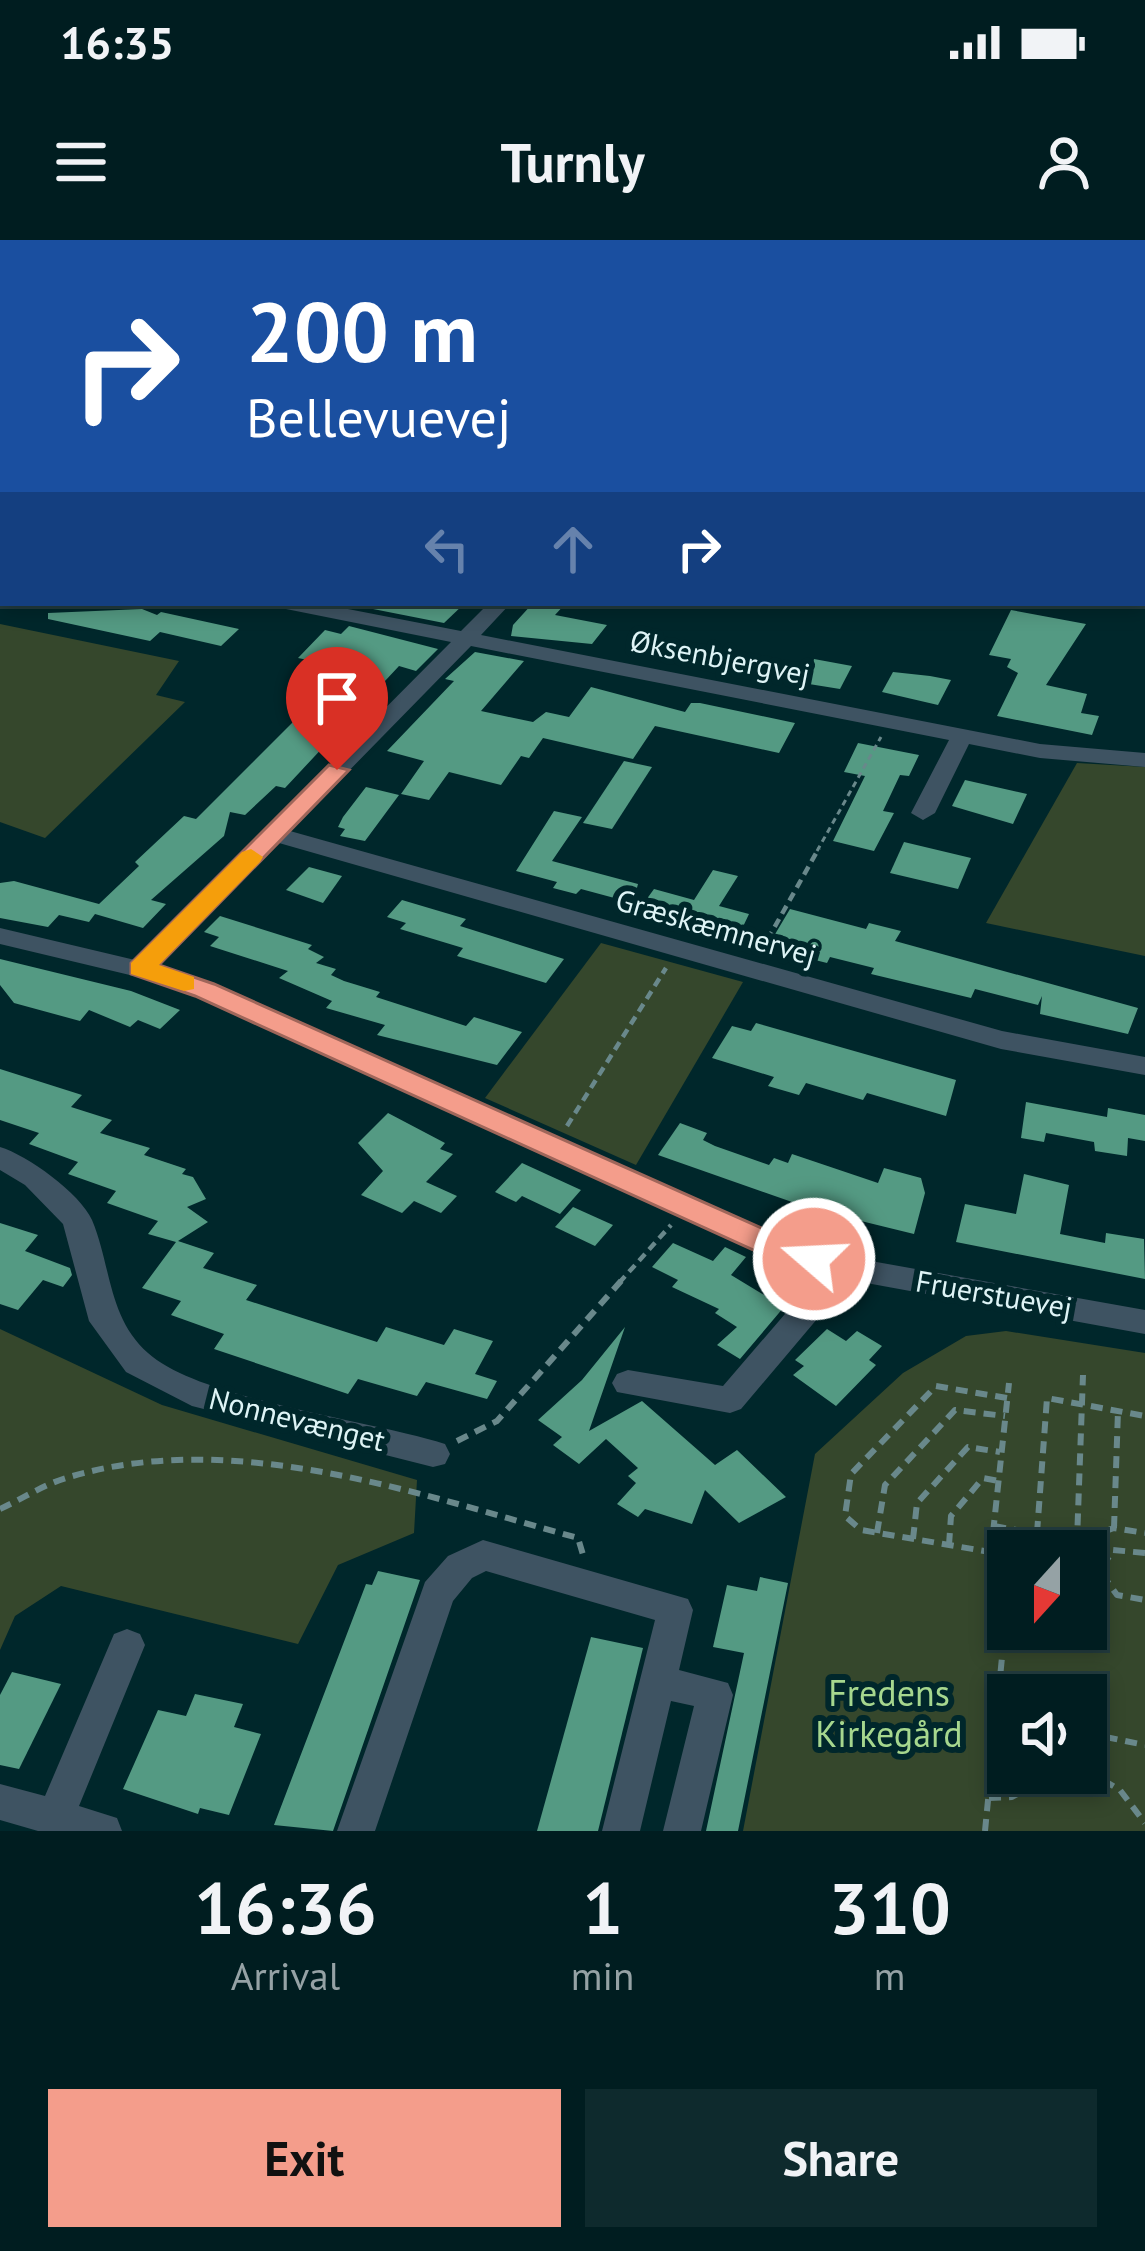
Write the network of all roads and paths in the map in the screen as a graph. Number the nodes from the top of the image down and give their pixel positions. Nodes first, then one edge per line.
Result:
1 (306, 606) edge
2 (498, 606) edge
3 (465, 639) junction
4 (889, 722) junction
5 (962, 736) junction
6 (1145, 760) edge
7 (923, 813) dead end
8 (273, 834) junction
9 (0, 937) edge
10 (677, 951) junction
11 (141, 968) junction
12 (749, 973) junction
13 (1145, 1066) edge
14 (555, 1146) junction
15 (0, 1156) edge
16 (687, 1208) junction
17 (843, 1268) junction
18 (1145, 1322) edge
19 (1083, 1375) dead end
20 (628, 1382) dead end
21 (1009, 1383) dead end
22 (1007, 1398) junction
23 (1082, 1405) junction
24 (1118, 1411) junction
25 (1145, 1415) edge
26 (1005, 1416) junction
27 (1001, 1452) junction
28 (433, 1454) joint
29 (999, 1480) junction
30 (0, 1509) edge
31 (994, 1526) junction
32 (1114, 1528) junction
33 (994, 1530) edge
34 (1016, 1530) edge
35 (1037, 1530) edge
36 (1077, 1530) edge
37 (1107, 1530) edge
38 (877, 1533) junction
39 (1145, 1534) edge
40 (914, 1539) junction
41 (949, 1545) junction
42 (987, 1551) edge
43 (1145, 1553) edge
44 (1107, 1560) edge
45 (1107, 1580) edge
46 (593, 1586) junction
47 (1145, 1600) edge
48 (127, 1645) dead end
49 (658, 1681) junction
50 (1107, 1737) edge
51 (1145, 1745) edge
52 (1107, 1778) edge
53 (988, 1794) edge
54 (1017, 1794) edge
55 (988, 1798) junction
56 (0, 1802) edge
57 (55, 1818) junction
58 (1145, 1823) edge
59 (103, 1831) edge
60 (356, 1831) edge
61 (621, 1831) edge
62 (682, 1831) edge
63 (986, 1831) edge

1 - 3 street, Øksenbjergvej
2 - 3 street
3 - 4 street, Øksenbjergvej
3 - 8 street
4 - 5 street, Øksenbjergvej
4 - 12 path
5 - 6 street, Øksenbjergvej
5 - 7 street
8 - 10 street, Græskæmnervej
8 - 11 street
9 - 11 street, Fruerstuevej
10 - 12 street, Græskæmnervej
10 - 14 path
11 - 14 street, Fruerstuevej
12 - 13 street, Græskæmnervej
14 - 16 street, Fruerstuevej
15 - 28 street, Nonnevænget
16 - 17 street, Fruerstuevej
16 - 28 path
17 - 18 street, Fruerstuevej
17 - 20 street
19 - 23 path
21 - 22 path
22 - 26 path
22 - 38 path
23 - 24 path
23 - 35 path
23 - 36 path
24 - 25 path
24 - 32 path
26 - 27 path
26 - 38 path
27 - 29 path
27 - 40 path
29 - 31 path
29 - 41 path
30 - 46 path
31 - 33 path
31 - 34 path
32 - 37 path
32 - 39 path
38 - 40 path
40 - 41 path
41 - 42 path
43 - 44 path
45 - 47 path
46 - 49 street
46 - 60 street
48 - 57 street
49 - 61 street
49 - 62 street
50 - 51 path
52 - 58 path
53 - 55 path
54 - 55 path
55 - 63 path
56 - 57 street
57 - 59 street

